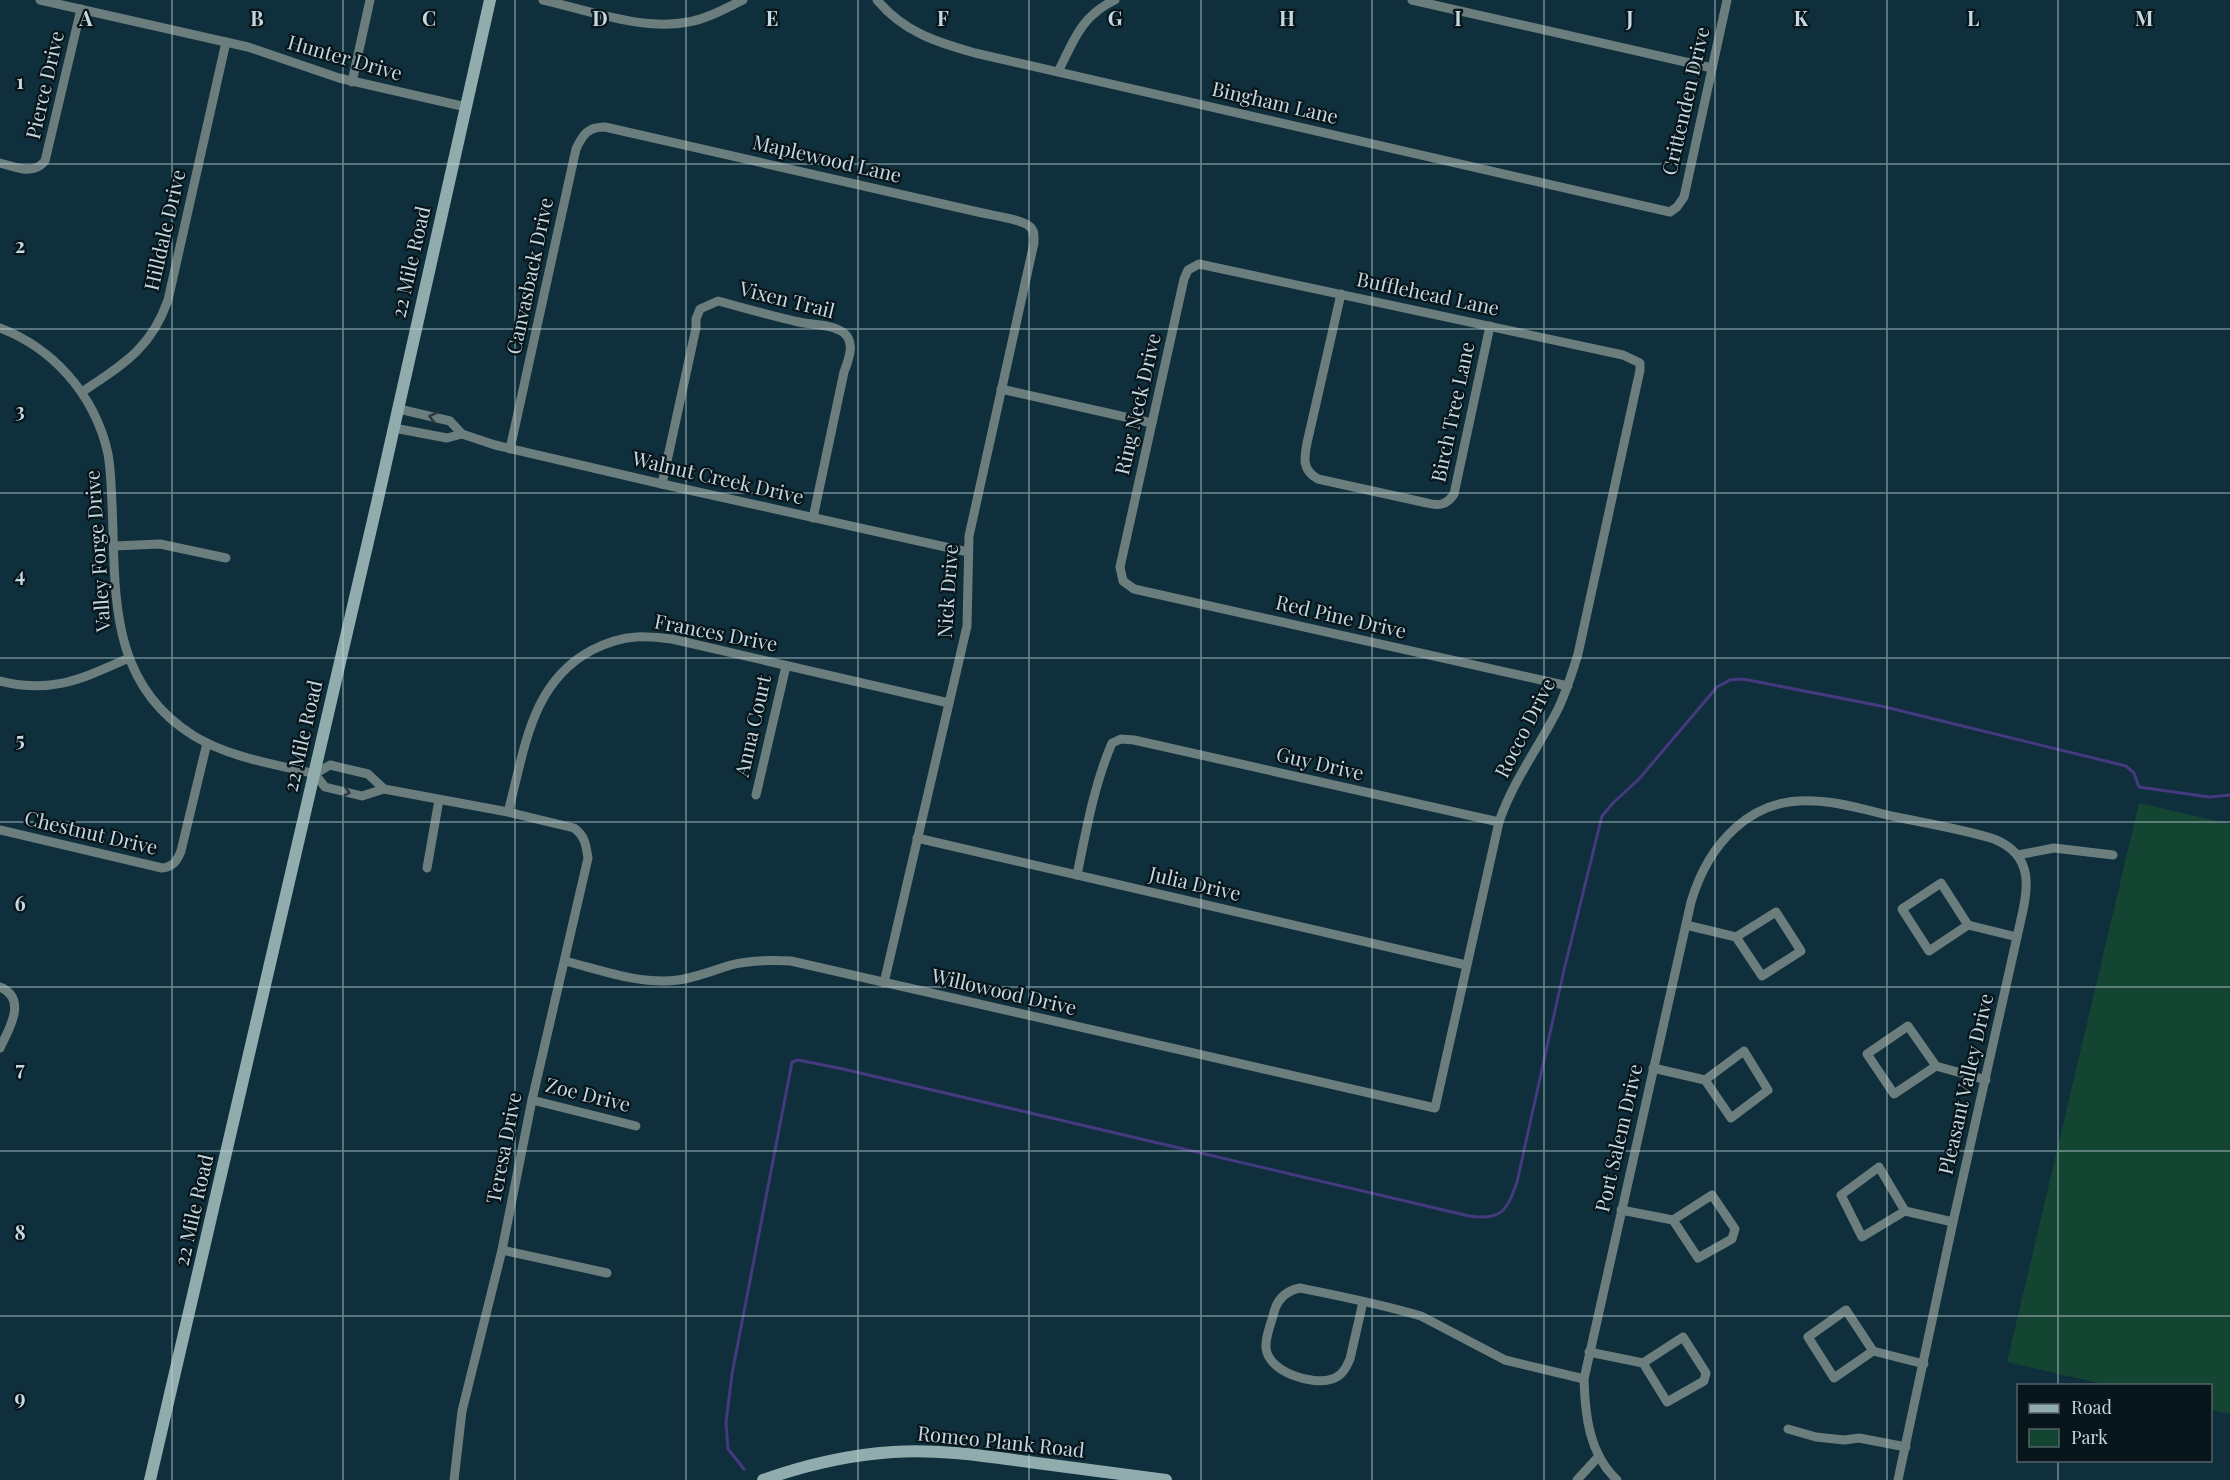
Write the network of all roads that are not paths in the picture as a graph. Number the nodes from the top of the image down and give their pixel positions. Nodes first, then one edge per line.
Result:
1 (40, 0) edge
2 (370, 0) edge
3 (490, 0) edge
4 (543, 0) edge
5 (744, 0) edge
6 (877, 0) edge
7 (1115, 0) edge
8 (1412, 0) edge
9 (1727, 0) edge
10 (81, 9) junction
11 (226, 42) junction
12 (1712, 68) junction
13 (1058, 72) junction
14 (352, 82) junction
15 (466, 107) junction
16 (605, 127) joint
17 (0, 163) edge
18 (1677, 207) joint
19 (1034, 236) joint
20 (1207, 264) joint
21 (1341, 294) junction
22 (1490, 326) junction
23 (0, 328) edge
24 (1640, 363) joint
25 (1001, 389) junction
26 (82, 392) junction
27 (399, 409) junction
28 (1152, 423) junction
29 (394, 428) junction
30 (462, 434) junction
31 (510, 449) junction
32 (662, 484) junction
33 (813, 518) junction
34 (114, 546) junction
35 (968, 552) junction
36 (226, 558) dead end
37 (1120, 567) joint
38 (129, 658) junction
39 (786, 666) junction
40 (0, 681) edge
41 (1568, 686) junction
42 (949, 703) junction
43 (207, 743) junction
44 (315, 774) junction
45 (384, 789) junction
46 (756, 795) dead end
47 (439, 800) junction
48 (508, 812) junction
49 (1499, 822) junction
50 (574, 828) joint
51 (0, 831) edge
52 (917, 838) junction
53 (2018, 855) junction
54 (2113, 855) dead end
55 (427, 868) dead end
56 (1077, 875) junction
57 (1686, 925) junction
58 (1968, 925) junction
59 (1736, 937) junction
60 (2017, 937) junction
61 (565, 961) junction
62 (1466, 965) junction
63 (884, 983) junction
64 (0, 987) edge
65 (0, 1048) edge
66 (1936, 1066) junction
67 (1653, 1068) junction
68 (1705, 1080) junction
69 (1986, 1080) junction
70 (532, 1100) junction
71 (1435, 1108) joint
72 (636, 1126) dead end
73 (1621, 1210) junction
74 (1905, 1211) junction
75 (1673, 1220) junction
76 (1953, 1222) junction
77 (502, 1250) junction
78 (607, 1273) dead end
79 (1364, 1302) junction
80 (1873, 1351) junction
81 (1589, 1352) junction
82 (1643, 1363) junction
83 (1924, 1364) junction
84 (1584, 1379) junction
85 (1788, 1429) dead end
86 (1906, 1446) junction
87 (1599, 1456) junction
88 (1609, 1472) junction
89 (150, 1480) edge
90 (454, 1480) edge
91 (763, 1480) edge
92 (1166, 1480) edge
93 (1577, 1480) edge
94 (1601, 1480) edge
95 (1617, 1480) edge
96 (1898, 1480) edge

1 - 10 street, Hunter Drive
2 - 14 street
3 - 15 street, 22 Mile Road
4 - 5 street
6 - 13 street, Bingham Lane
7 - 13 street
8 - 12 street
9 - 12 street, Crittenden Drive
10 - 11 street, Hunter Drive
10 - 17 street, Pierce Drive
11 - 14 street, Hunter Drive
11 - 26 street, Hilldale Drive
12 - 18 street, Crittenden Drive
13 - 18 street, Bingham Lane
14 - 15 street, Hunter Drive
15 - 27 street, 22 Mile Road
16 - 19 street, Maplewood Lane
16 - 31 street, Canvasback Drive
19 - 25 street, Nick Drive
20 - 21 street, Bufflehead Lane
20 - 28 street, Ring Neck Drive
21 - 22 street, Bufflehead Lane
21 - 22 street, Birch Tree Lane
22 - 24 street, Bufflehead Lane
23 - 26 street, Valley Forge Drive
24 - 41 street, Rocco Drive
25 - 28 street
25 - 35 street, Nick Drive
26 - 34 street, Valley Forge Drive
27 - 29 street, 22 Mile Road
30 -> 27 street, Walnut Creek Drive
28 - 37 street, Ring Neck Drive
29 - 30 street, Walnut Creek Drive
29 - 44 street, 22 Mile Road
30 - 31 street, Walnut Creek Drive
31 - 32 street, Walnut Creek Drive
32 - 33 street, Walnut Creek Drive
32 - 33 street, Vixen Trail
33 - 35 street, Walnut Creek Drive
34 - 36 street
34 - 38 street, Valley Forge Drive
35 - 42 street, Nick Drive
37 - 41 street, Red Pine Drive
38 - 40 street
38 - 43 street, Valley Forge Drive
39 - 42 street, Frances Drive
39 - 46 street, Anna Court
39 - 48 street, Frances Drive
41 - 49 street, Rocco Drive
42 - 52 street, Nick Drive
43 - 44 street, Valley Forge Drive
43 - 51 street, Chestnut Drive
44 -> 45 street, Valley Forge Drive
44 - 45 street, Valley Forge Drive
44 - 89 street, 22 Mile Road
45 - 47 street, Valley Forge Drive
47 - 48 street, Valley Forge Drive
47 - 55 street
48 - 50 street, Valley Forge Drive
49 - 56 street, Guy Drive
49 - 62 street, Rocco Drive
50 - 61 street, Teresa Drive
52 - 56 street, Julia Drive
52 - 63 street, Nick Drive
53 - 54 street
53 - 57 street, Port Salem Drive
53 - 60 street, Pleasant Valley Drive
56 - 62 street, Julia Drive
57 - 59 street
57 - 67 street, Port Salem Drive
58 - 58 street
58 - 60 street
59 - 59 street
60 - 69 street, Pleasant Valley Drive
61 - 63 street, Willowood Drive
61 - 70 street, Teresa Drive
62 - 71 street, Rocco Drive
63 - 71 street, Willowood Drive
64 - 65 street
66 - 66 street
66 - 69 street
67 - 68 street
67 - 73 street, Port Salem Drive
68 - 68 street
69 - 76 street, Pleasant Valley Drive
70 - 72 street, Zoe Drive
70 - 77 street, Teresa Drive
73 - 75 street
73 - 81 street, Port Salem Drive
74 - 74 street
74 - 76 street
75 - 75 street
76 - 83 street, Pleasant Valley Drive
77 - 78 street
77 - 90 street, Teresa Drive
79 - 79 street
79 - 84 street
80 - 80 street
80 - 83 street
81 - 82 street
81 - 84 street, Port Salem Drive
82 - 82 street
83 - 86 street, Pleasant Valley Drive
84 - 87 street, Port Salem Drive
85 - 86 street
86 - 96 street, Pleasant Valley Drive
87 - 88 street, Port Salem Drive
87 - 93 street
88 - 94 street
88 - 95 street, Port Salem Drive
91 - 92 street, Romeo Plank Road

